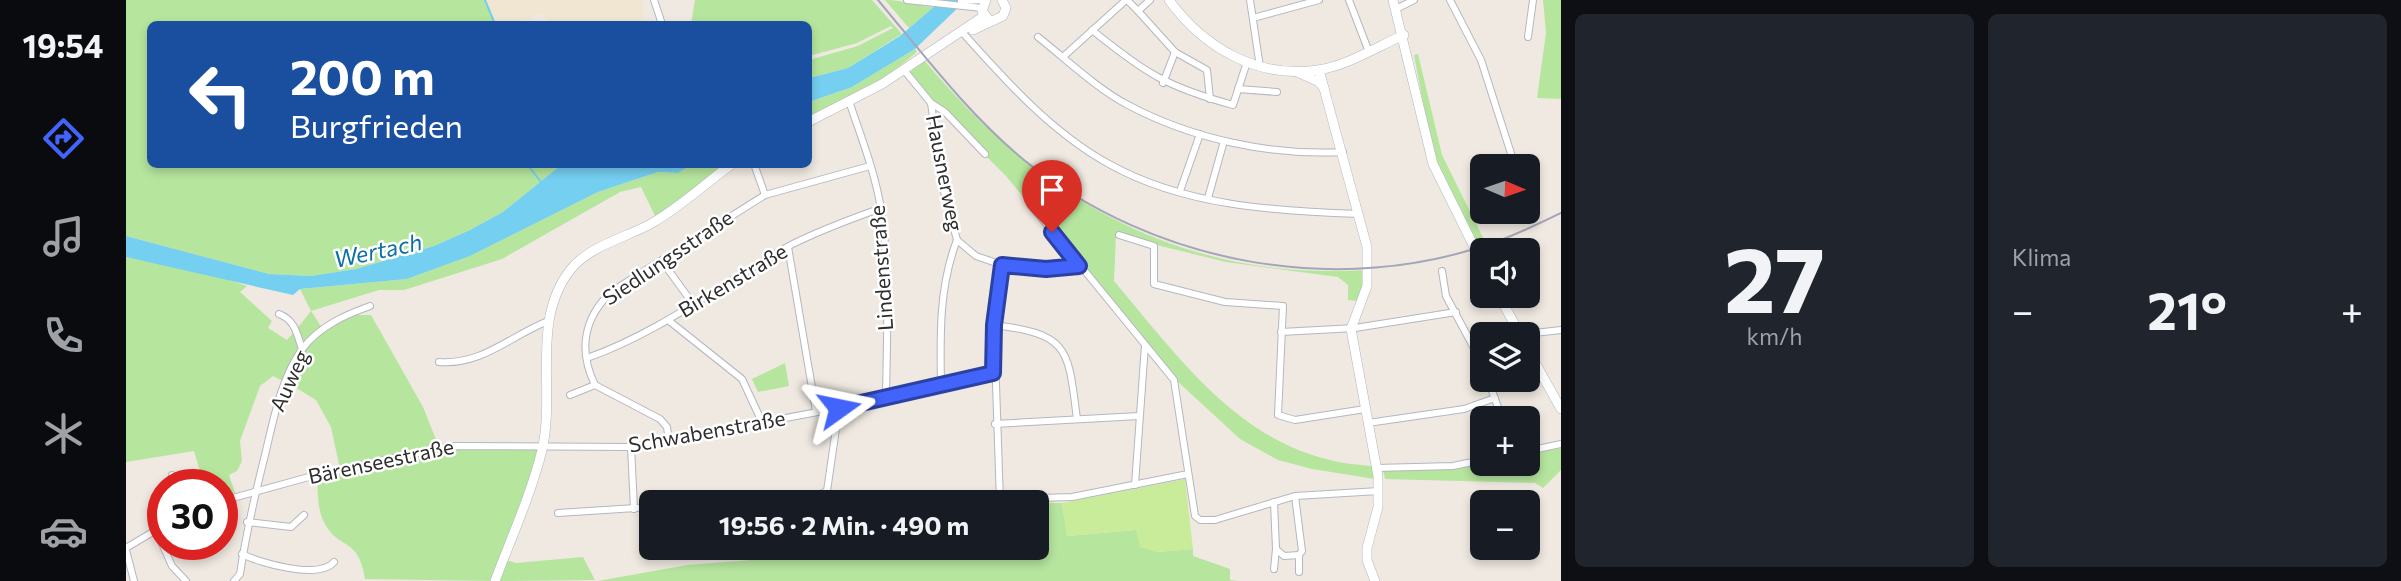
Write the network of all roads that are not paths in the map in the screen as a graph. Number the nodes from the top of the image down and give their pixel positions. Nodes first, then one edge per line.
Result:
1 (654, 0) edge
2 (907, 0) edge
3 (1127, 0) edge
4 (1150, 0) edge
5 (1169, 0) edge
6 (1250, 0) edge
7 (1319, 0) edge
8 (1349, 0) edge
9 (1414, 0) edge
10 (1533, 0) edge
11 (915, 1) edge
12 (1453, 1) edge
13 (1395, 5) edge
14 (1006, 8) edge
15 (985, 9) edge
16 (1138, 11) junction
17 (1254, 18) junction
18 (661, 21) edge
19 (1092, 30) junction
20 (963, 34) junction
21 (1404, 34) junction
22 (1038, 37) dead end
23 (1528, 37) dead end
24 (1175, 52) junction
25 (1369, 52) junction
26 (1064, 56) junction
27 (1247, 62) junction
28 (1338, 64) junction
29 (1260, 67) junction
30 (904, 70) junction
31 (1319, 70) junction
32 (1292, 71) junction
33 (1163, 83) junction
34 (1238, 89) junction
35 (1325, 90) junction
36 (1277, 92) dead end
37 (1210, 99) junction
38 (849, 101) junction
39 (931, 103) junction
40 (812, 120) edge
41 (1200, 134) junction
42 (1224, 141) junction
43 (1342, 152) junction
44 (985, 154) dead end
45 (1511, 154) edge
46 (870, 166) junction
47 (727, 168) edge
48 (755, 168) edge
49 (1180, 191) junction
50 (765, 195) junction
51 (1208, 198) junction
52 (881, 208) junction
53 (1035, 210) dead end
54 (1359, 214) junction
55 (1119, 235) dead end
56 (1470, 239) edge
57 (957, 240) junction
58 (788, 247) junction
59 (662, 261) junction
60 (1002, 265) junction
61 (1079, 266) junction
62 (1442, 271) dead end
63 (693, 304) junction
64 (370, 306) dead end
65 (1456, 312) junction
66 (279, 314) dead end
67 (668, 320) junction
68 (548, 321) junction
69 (994, 325) junction
70 (1351, 329) junction
71 (1561, 330) edge
72 (1281, 332) junction
73 (1540, 332) edge
74 (1470, 339) edge
75 (1145, 345) junction
76 (302, 349) junction
77 (587, 358) junction
78 (439, 362) dead end
79 (1540, 372) edge
80 (993, 373) junction
81 (595, 385) junction
82 (941, 385) junction
83 (1493, 392) edge
84 (570, 396) dead end
85 (886, 397) junction
86 (1495, 398) junction
87 (1498, 406) edge
88 (839, 408) junction
89 (1365, 409) junction
90 (1561, 409) edge
91 (816, 411) junction
92 (1139, 416) junction
93 (1077, 419) junction
94 (762, 422) junction
95 (1368, 422) junction
96 (995, 424) junction
97 (669, 441) junction
98 (1561, 444) edge
99 (631, 447) junction
100 (542, 448) junction
101 (1540, 448) edge
102 (1470, 462) edge
103 (1377, 468) junction
104 (1188, 474) junction
105 (1135, 485) junction
106 (827, 490) edge
107 (1000, 490) edge
108 (253, 491) junction
109 (1379, 491) junction
110 (238, 496) edge
111 (1295, 496) junction
112 (1049, 498) edge
113 (1274, 502) junction
114 (634, 509) junction
115 (639, 509) edge
116 (558, 513) dead end
117 (304, 515) dead end
118 (247, 522) junction
119 (147, 536) edge
120 (126, 549) edge
121 (1276, 549) junction
122 (242, 554) junction
123 (1299, 555) junction
124 (170, 560) edge
125 (334, 562) dead end
126 (1274, 569) dead end
127 (1299, 572) dead end
128 (134, 581) edge
129 (186, 581) edge
130 (234, 581) edge
131 (495, 581) edge
132 (1375, 581) edge

1 - 18 street
2 - 11 street
3 - 16 street
3 - 19 street
4 - 16 street
5 - 27 main road
6 - 17 street
7 - 17 street
8 - 25 street
9 - 13 street
10 - 23 street
11 - 15 street
12 - 45 street
13 - 21 main road
14 - 15 main road
15 - 20 main road
16 - 24 street
17 - 29 street
19 - 26 street
19 - 33 street
20 - 30 main road
20 - 49 street
21 - 25 main road
21 - 56 main road
22 - 26 street
24 - 33 street
24 - 37 street
25 - 28 main road
26 - 41 street
27 - 29 main road
27 - 34 street
28 - 31 main road
28 - 35 main road
29 - 32 main road
30 - 38 main road
30 - 39 street, Hausnerweg
31 - 32 main road
31 - 35 main road
32 - 35 main road
33 - 37 street
34 - 36 street
34 - 37 street
35 - 43 main road
38 - 40 main road
38 - 46 street, Lindenstraße
39 - 44 street
39 - 57 street, Hausnerweg
41 - 42 street
41 - 49 street
42 - 43 street
42 - 51 street
43 - 54 main road
46 - 50 street, Siedlungsstraße
46 - 52 street, Lindenstraße
47 - 68 main road
48 - 50 street
49 - 51 street
50 - 59 street, Siedlungsstraße
51 - 54 street
52 - 58 street, Birkenstraße
52 - 85 street, Lindenstraße
53 - 61 street
54 - 70 main road
55 - 72 street
57 - 60 street, Hausnerweg
57 - 82 street
58 - 63 street, Birkenstraße
58 - 91 street
59 - 63 street
59 - 77 street, Siedlungsstraße
60 - 61 street, Hausnerweg
60 - 69 street
61 - 75 street
62 - 65 street
63 - 67 street, Birkenstraße
64 - 76 street, Auweg
65 - 70 street
65 - 74 street
66 - 76 street
67 - 77 street, Birkenstraße
67 - 94 street
68 - 78 street
68 - 100 main road
69 - 80 street
69 - 93 street
70 - 72 street
70 - 89 main road
71 - 73 street
72 - 89 street
75 - 92 street
75 - 104 street
76 - 108 street, Auweg
77 - 81 street, Siedlungsstraße
79 - 90 main road
80 - 82 street, Schwabenstraße
80 - 96 street
81 - 84 street
81 - 97 street
82 - 85 street, Schwabenstraße
83 - 86 street
85 - 88 street, Schwabenstraße
86 - 87 street
86 - 95 street
88 - 91 street, Schwabenstraße
88 - 106 street
89 - 95 main road
91 - 94 street, Schwabenstraße
92 - 93 street
92 - 105 street
93 - 96 street
94 - 97 street, Schwabenstraße
95 - 103 main road
96 - 107 street
97 - 99 street, Schwabenstraße
98 - 101 street
99 - 100 street, Schwabenstraße
99 - 114 street
100 - 108 street, Bärenseestraße
100 - 131 main road
102 - 103 street
103 - 109 main road
104 - 105 street
104 - 113 street
105 - 112 street
108 - 110 street, Bärenseestraße
108 - 118 street, Auweg
109 - 111 street
109 - 132 main road
111 - 113 street
111 - 123 street
113 - 121 street
114 - 115 street
114 - 116 street
117 - 118 street
118 - 122 street, Auweg
119 - 120 street
120 - 128 street
121 - 123 street
121 - 126 street
122 - 125 street
122 - 130 street, Auweg
123 - 127 street
124 - 129 street

